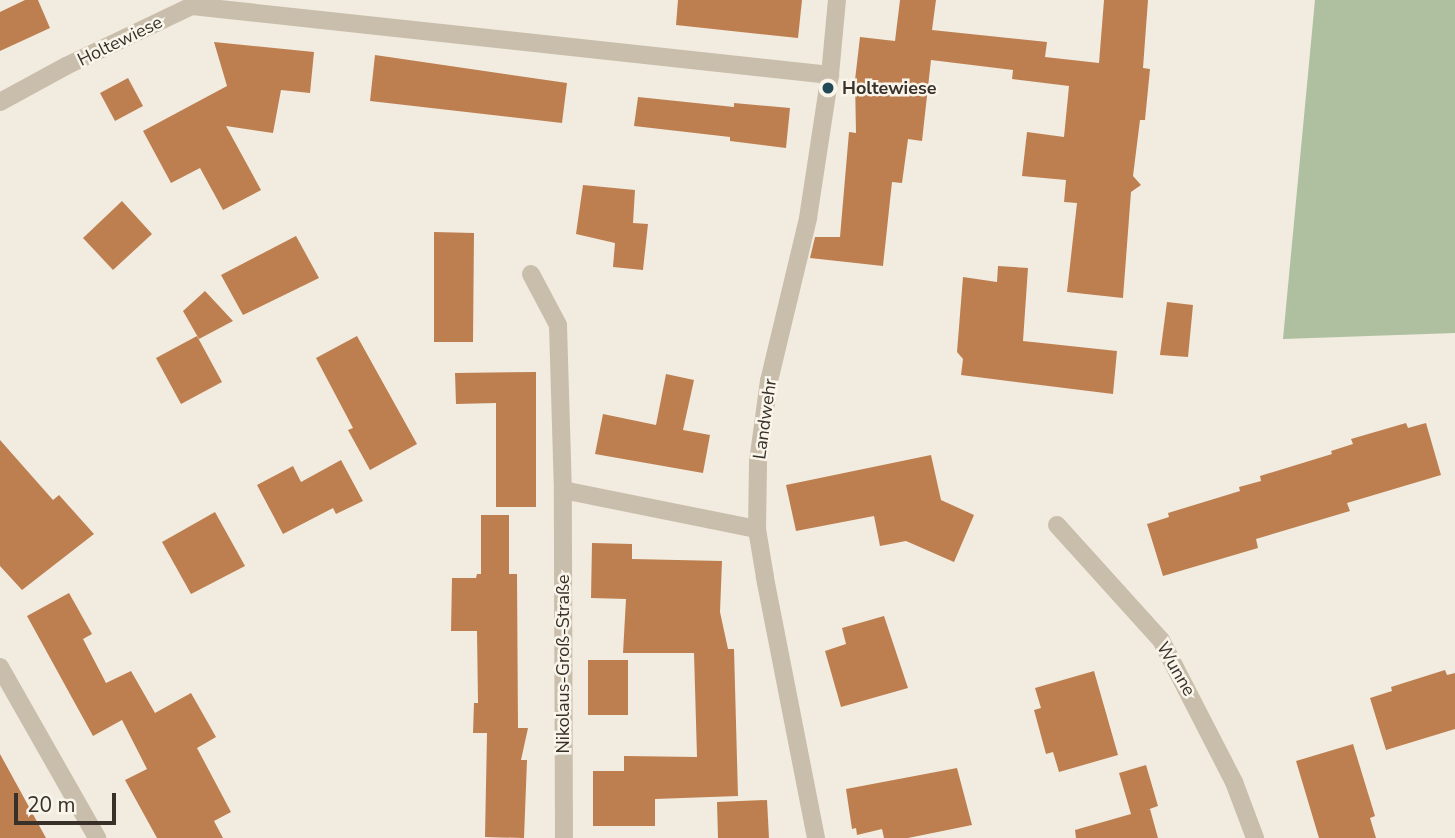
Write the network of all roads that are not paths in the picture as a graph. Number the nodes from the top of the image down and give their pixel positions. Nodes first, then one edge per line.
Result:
1 (837, 0) edge
2 (830, 75) junction
3 (0, 102) edge
4 (531, 275) dead end
5 (563, 490) junction
6 (1057, 525) dead end
7 (757, 529) junction
8 (0, 667) edge
9 (97, 838) edge
10 (564, 838) edge
11 (816, 838) edge
12 (1255, 838) edge

1 - 2 street, Landwehr
2 - 3 street, Holtewiese
2 - 7 street, Landwehr
4 - 5 street, Nikolaus-Groß-Straße
5 - 7 street
5 - 10 street, Nikolaus-Groß-Straße
6 - 12 street, Wunne
7 - 11 street, Landwehr
8 - 9 street

